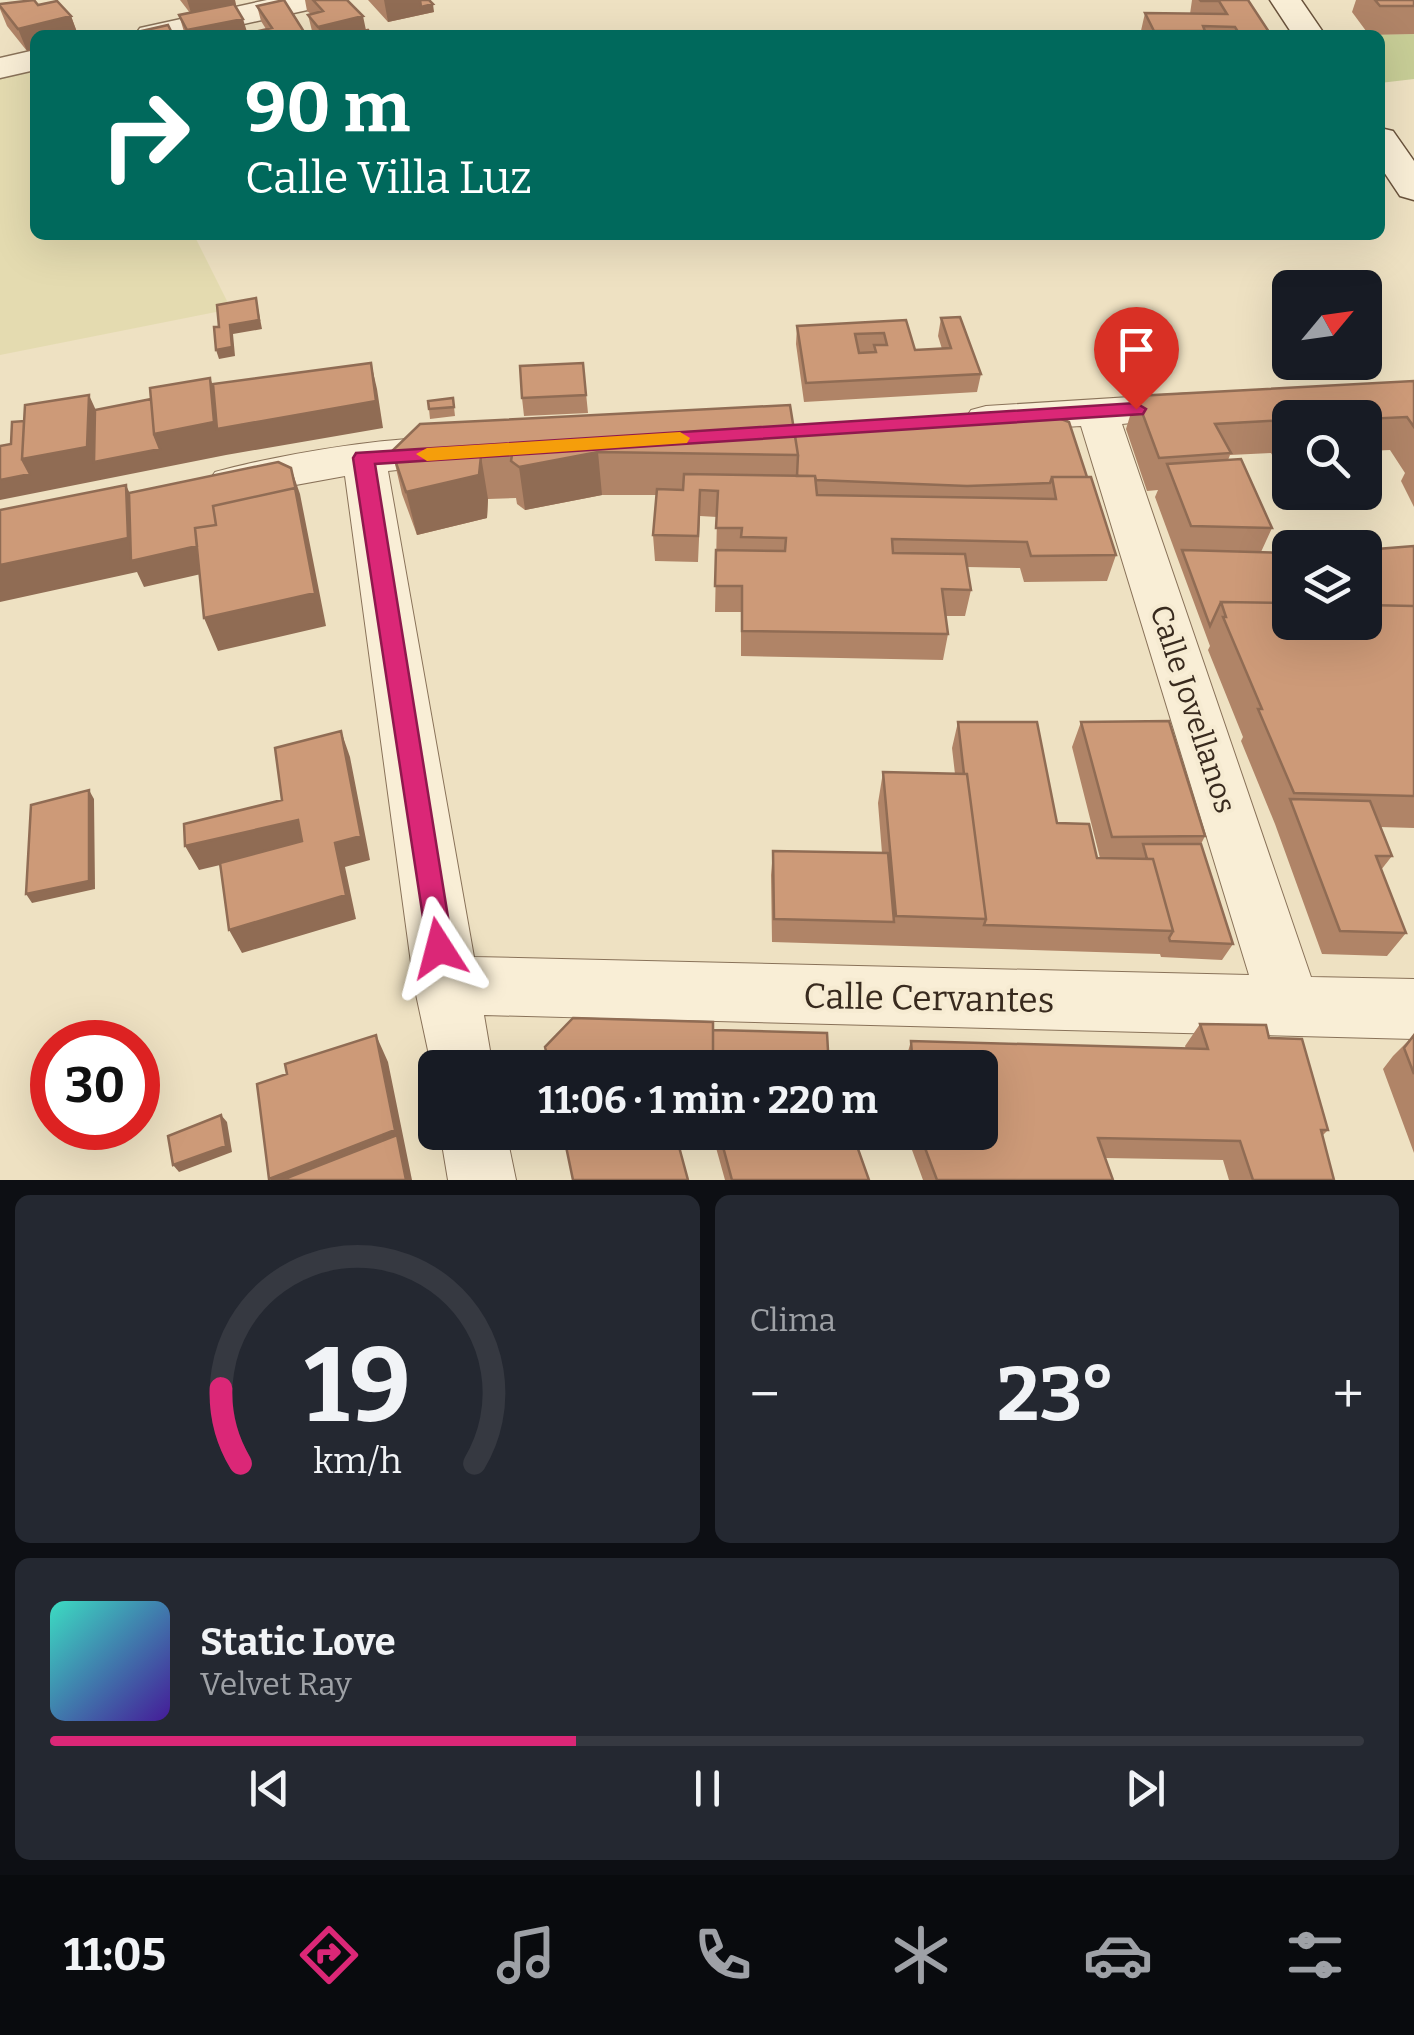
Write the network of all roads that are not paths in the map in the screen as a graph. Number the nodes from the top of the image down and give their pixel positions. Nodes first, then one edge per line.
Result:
1 (310, 0) edge
2 (1285, 0) edge
3 (174, 30) edge
4 (1306, 30) edge
5 (30, 61) edge
6 (0, 68) edge
7 (1385, 146) edge
8 (1414, 188) edge
9 (1236, 403) edge
10 (1097, 412) junction
11 (938, 422) edge
12 (502, 450) edge
13 (364, 458) junction
14 (192, 489) edge
15 (445, 986) junction
16 (1290, 1007) junction
17 (1414, 1009) edge
18 (457, 1050) edge
19 (476, 1150) edge
20 (482, 1180) edge

1 - 3 street
2 - 4 street
5 - 6 street
7 - 8 street
9 - 10 street
10 - 11 street
10 - 16 street, Calle Jovellanos
12 - 13 street
13 - 14 street
13 - 15 street
15 - 16 street, Calle Cervantes
15 - 18 street
16 - 17 street, Calle Cervantes
19 - 20 street

